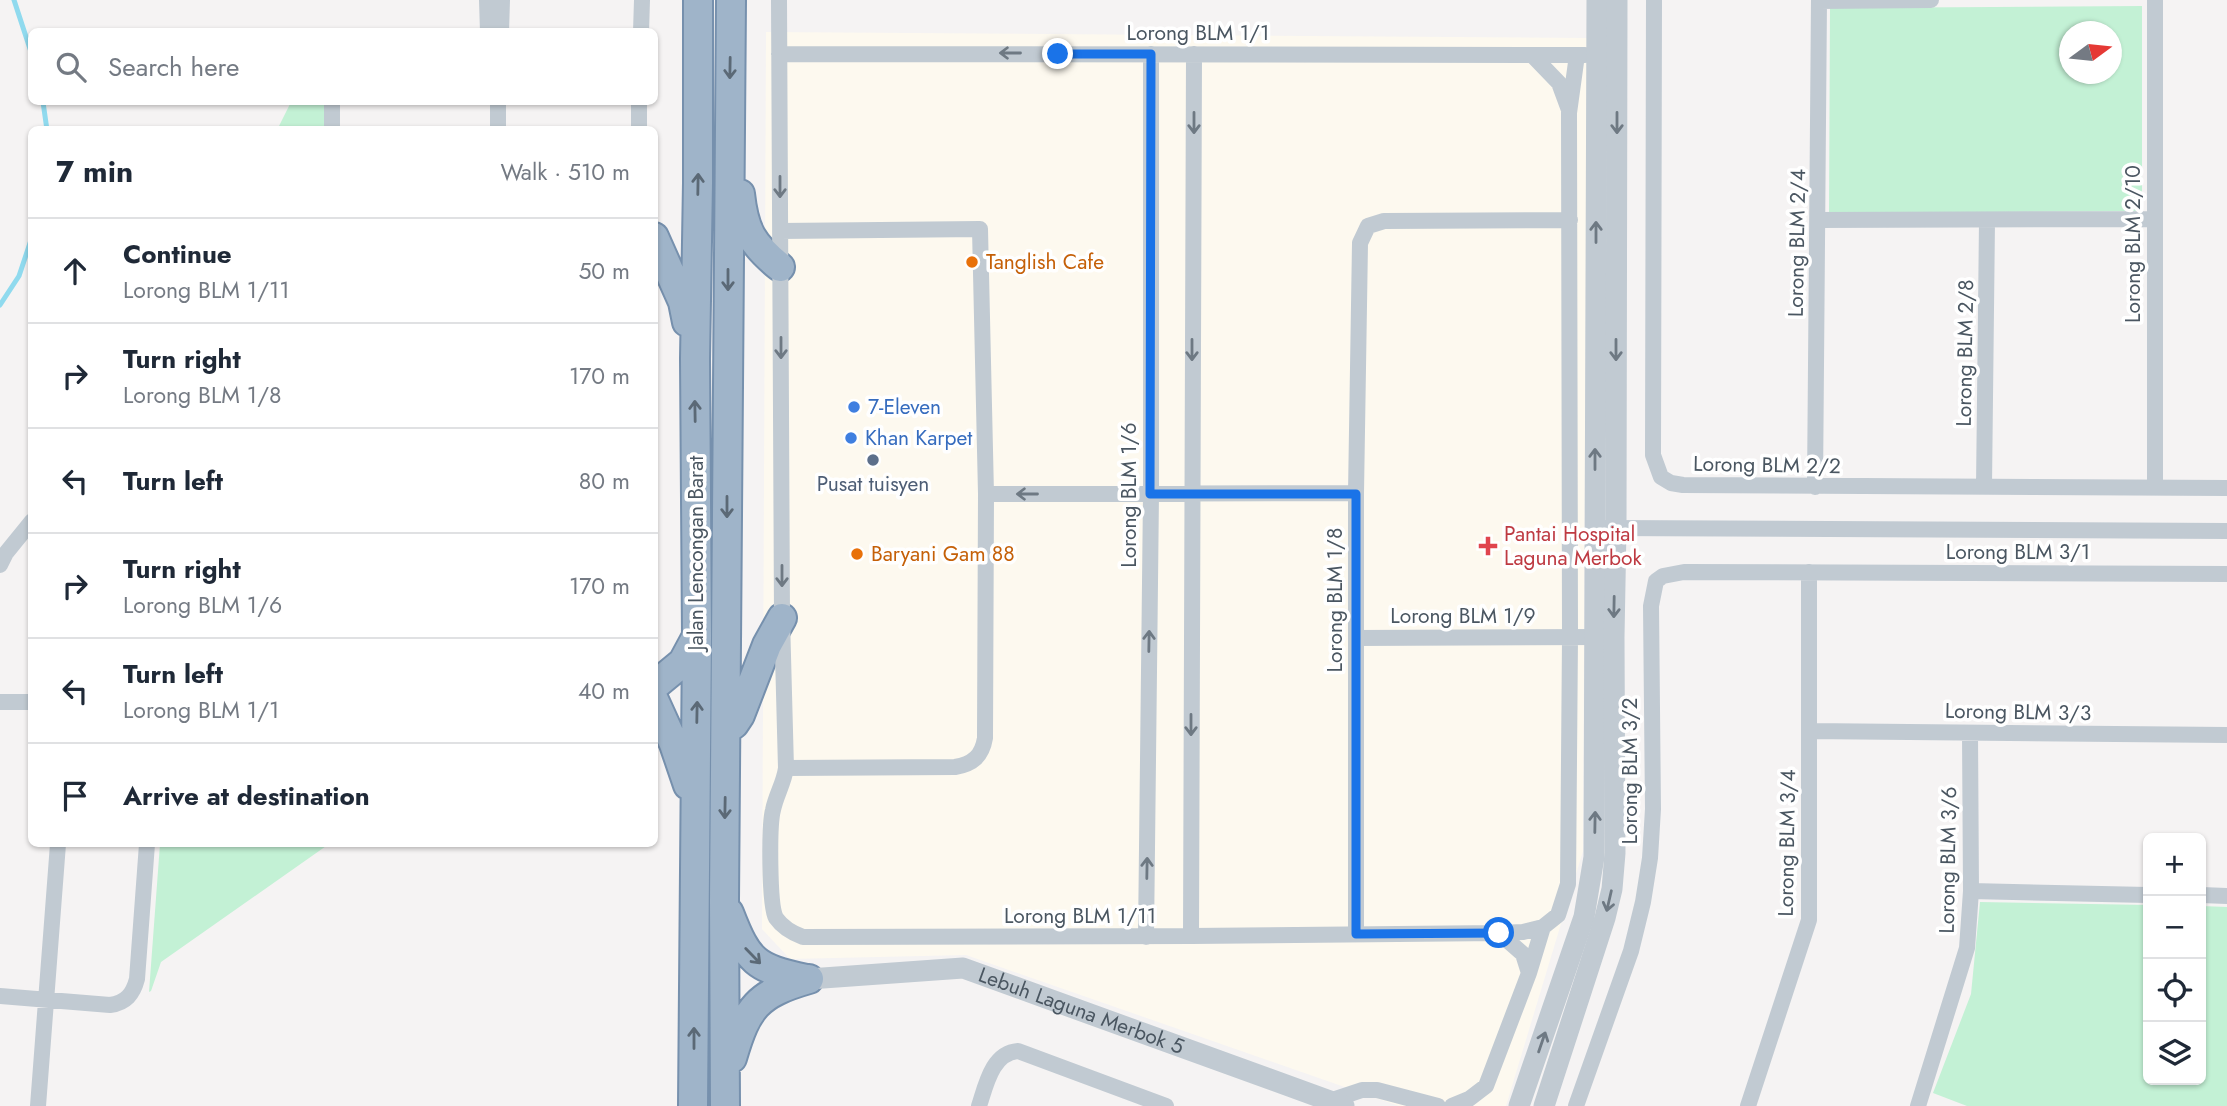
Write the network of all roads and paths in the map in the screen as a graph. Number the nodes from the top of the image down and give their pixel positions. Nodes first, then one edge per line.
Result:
1 (488, 0) edge
2 (502, 0) edge
3 (642, 0) edge
4 (698, 0) edge
5 (731, 0) edge
6 (779, 0) edge
7 (1597, 0) edge
8 (1617, 0) edge
9 (1654, 0) edge
10 (1931, 0) edge
11 (2155, 0) edge
12 (1819, 1) edge
13 (488, 28) edge
14 (501, 28) edge
15 (641, 28) edge
16 (779, 54) junction
17 (1151, 54) junction
18 (1194, 54) junction
19 (1532, 55) junction
20 (1597, 55) junction
21 (332, 105) edge
22 (498, 105) edge
23 (639, 105) edge
24 (1569, 113) junction
25 (332, 126) edge
26 (498, 126) edge
27 (639, 126) edge
28 (729, 163) junction
29 (2154, 219) junction
30 (1570, 220) junction
31 (1818, 220) junction
32 (1987, 221) junction
33 (780, 231) junction
34 (658, 246) edge
35 (780, 267) junction
36 (695, 359) junction
37 (1815, 487) junction
38 (1984, 487) junction
39 (2155, 487) junction
40 (2227, 488) edge
41 (986, 494) junction
42 (1150, 494) junction
43 (1191, 494) junction
44 (1356, 494) junction
45 (1606, 528) junction
46 (28, 529) edge
47 (2227, 531) edge
48 (0, 565) edge
49 (1809, 572) junction
50 (2227, 574) edge
51 (782, 618) junction
52 (697, 636) junction
53 (1570, 637) junction
54 (1605, 637) junction
55 (1356, 638) junction
56 (658, 683) edge
57 (0, 702) edge
58 (28, 702) edge
59 (658, 710) edge
60 (727, 729) junction
61 (1809, 731) junction
62 (1970, 733) junction
63 (2227, 735) edge
64 (786, 768) junction
65 (695, 818) junction
66 (58, 847) edge
67 (146, 847) edge
68 (1972, 891) junction
69 (2143, 894) edge
70 (2206, 895) edge
71 (2227, 896) edge
72 (724, 901) junction
73 (1543, 927) junction
74 (1499, 933) junction
75 (1356, 934) junction
76 (1191, 936) junction
77 (1146, 937) junction
78 (1529, 972) junction
79 (809, 979) junction
80 (0, 996) edge
81 (46, 999) junction
82 (724, 1094) edge
83 (1138, 1101) edge
84 (1337, 1103) edge
85 (1921, 1105) edge
86 (38, 1106) edge
87 (693, 1106) edge
88 (979, 1106) edge
89 (1166, 1106) edge
90 (1437, 1106) edge
91 (1452, 1106) edge
92 (1519, 1106) edge
93 (1544, 1106) edge
94 (1576, 1106) edge
95 (1748, 1106) edge

1 - 13 street
2 - 14 street
3 - 15 street
36 -> 4 highway, Jalan Lencongan Barat
5 -> 28 highway, Jalan Lencongan Barat
6 - 16 street
7 - 20 street
8 - 20 street
9 - 37 street, Lorong BLM 2/2
10 - 12 street
11 - 29 street, Lorong BLM 2/10
12 - 31 street, Lorong BLM 2/4
17 -> 16 street, Lorong BLM 1/1
16 -> 33 street
17 - 18 street, Lorong BLM 1/1
17 - 42 street, Lorong BLM 1/6
18 - 19 street, Lorong BLM 1/1
18 -> 43 street
19 - 20 street, Lorong BLM 1/1
19 - 24 street
20 - 24 street
20 - 45 street
21 - 25 street
22 - 26 street
23 - 27 street
24 - 30 street
28 - 35 highway
28 -> 60 highway, Jalan Lencongan Barat
29 - 32 street
29 - 39 street, Lorong BLM 2/10
30 - 44 street, Lorong BLM 1/8
30 - 53 street
31 - 32 street
31 - 37 street, Lorong BLM 2/4
32 - 38 street, Lorong BLM 2/8
33 - 35 street
33 - 41 street
34 - 36 highway
35 -> 51 street
52 -> 36 highway, Jalan Lencongan Barat
37 - 38 street, Lorong BLM 2/2
38 - 39 street, Lorong BLM 2/2
39 - 40 street, Lorong BLM 2/2
42 -> 41 street
41 - 64 street
42 - 43 street
77 -> 42 street, Lorong BLM 1/6
43 - 44 street
43 -> 76 street
44 - 55 street, Lorong BLM 1/8
45 - 47 street
45 - 54 street
46 - 48 street
49 - 50 street, Lorong BLM 3/1
49 - 61 street, Lorong BLM 3/4
49 - 94 street, Lorong BLM 3/2
51 - 60 highway
51 - 64 street
52 - 56 highway
65 -> 52 highway, Jalan Lencongan Barat
53 - 54 street, Lorong BLM 1/9
53 - 55 street, Lorong BLM 1/9
53 - 73 street
92 -> 54 street
54 -> 93 street
55 - 75 street, Lorong BLM 1/8
57 - 58 street
59 - 65 highway
60 -> 72 highway, Jalan Lencongan Barat
61 - 62 street, Lorong BLM 3/3
61 - 95 street, Lorong BLM 3/4
62 - 63 street, Lorong BLM 3/3
62 - 68 street, Lorong BLM 3/6
64 - 77 street, Lorong BLM 1/11
87 -> 65 highway, Jalan Lencongan Barat
66 - 81 street
67 - 81 street
68 - 69 street
68 - 85 street, Lorong BLM 3/6
70 - 71 street
72 -> 79 highway
72 - 82 highway, Jalan Lencongan Barat
73 - 74 street, Lorong BLM 1/11
73 - 78 street
74 - 75 street, Lorong BLM 1/11
74 - 78 street
75 - 76 street, Lorong BLM 1/11
76 - 77 street, Lorong BLM 1/11
78 - 91 street
79 - 82 highway
79 - 84 street, Lebuh Laguna Merbok 5
80 - 81 street
81 - 86 street
83 - 88 street
83 - 89 street
84 - 90 street

